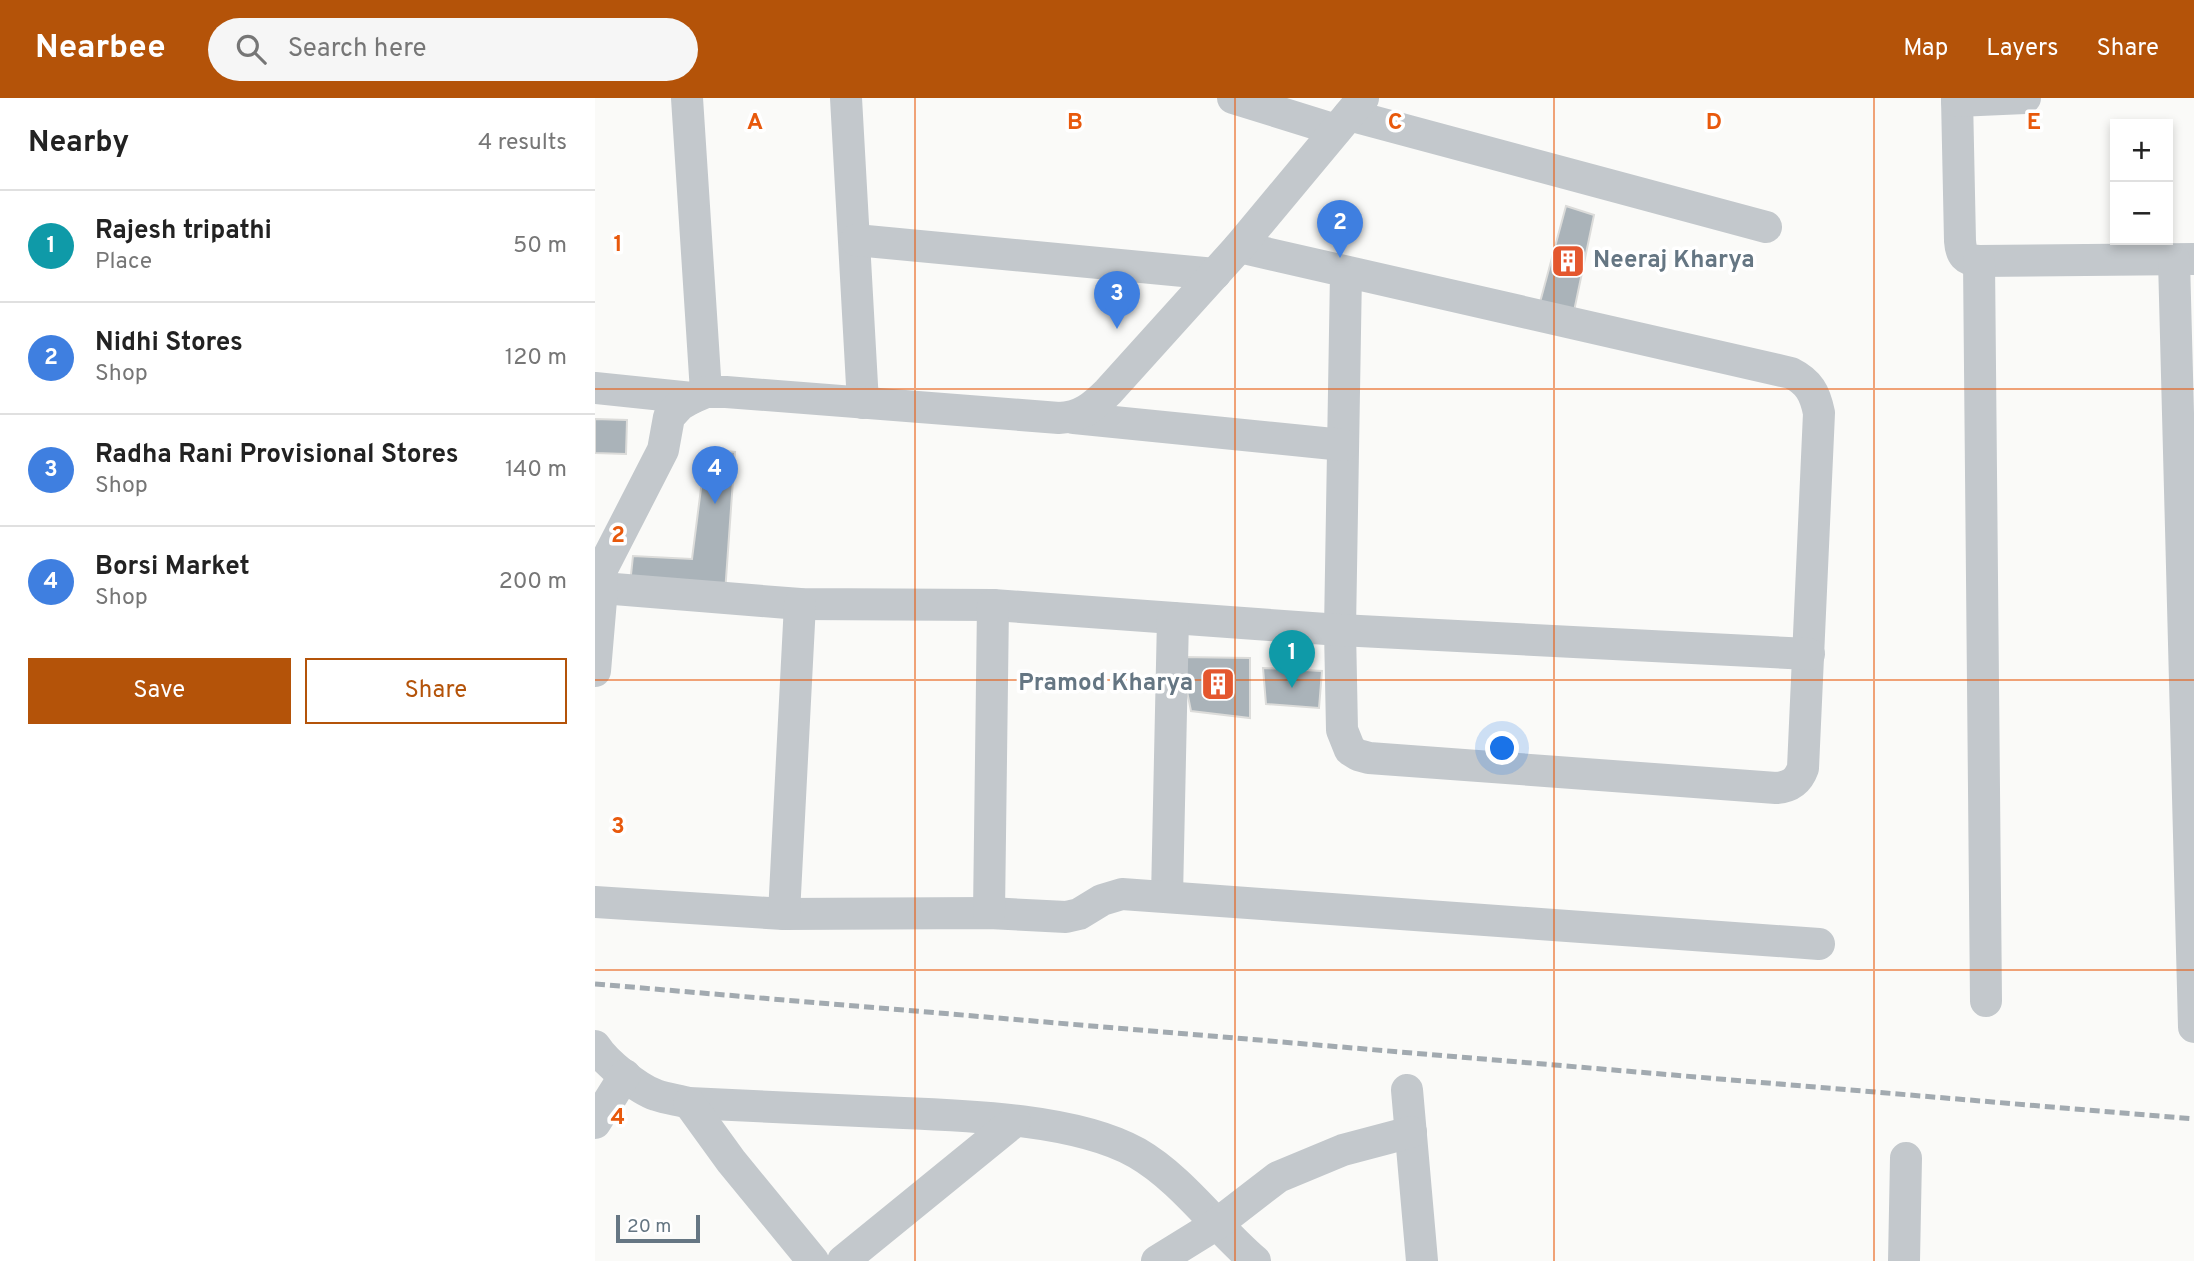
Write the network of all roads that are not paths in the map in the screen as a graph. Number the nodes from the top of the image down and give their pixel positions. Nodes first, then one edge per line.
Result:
1 (687, 98) edge
2 (846, 98) edge
3 (1233, 98) edge
4 (2025, 98) edge
5 (1957, 99) edge
6 (1349, 114) edge
7 (1766, 227) dead end
8 (856, 240) junction
9 (1239, 247) junction
10 (2184, 259) edge
11 (1979, 261) junction
12 (1346, 272) junction
13 (1215, 274) junction
14 (595, 388) edge
15 (699, 395) junction
16 (863, 403) junction
17 (1074, 418) junction
18 (1343, 445) junction
19 (2187, 483) edge
20 (599, 576) edge
21 (800, 604) junction
22 (993, 605) junction
23 (1173, 618) junction
24 (1340, 630) junction
25 (1809, 654) junction
26 (595, 671) edge
27 (1167, 897) junction
28 (595, 902) edge
29 (989, 913) junction
30 (783, 914) junction
31 (1819, 944) dead end
32 (1986, 1001) dead end
33 (2194, 1027) edge
34 (595, 1046) edge
35 (625, 1075) junction
36 (1407, 1090) dead end
37 (689, 1103) junction
38 (1015, 1121) junction
39 (595, 1123) edge
40 (1411, 1132) junction
41 (1906, 1158) dead end
42 (1216, 1224) junction
43 (813, 1261) edge
44 (843, 1261) edge
45 (1157, 1261) edge
46 (1255, 1261) edge
47 (1422, 1261) edge
48 (1904, 1261) edge

1 - 15 street
2 - 8 street
3 - 6 street
4 - 5 street
5 - 11 street
6 - 7 street
6 - 9 street
8 - 13 street
8 - 16 street
9 - 12 street
9 - 13 street
10 - 11 street
10 - 19 street
11 - 32 street
12 - 18 street
12 - 25 street
13 - 17 street
14 - 15 street
15 - 16 street
15 - 20 street
16 - 17 street
17 - 18 street
18 - 24 street
19 - 33 street
20 - 21 street
20 - 26 street
21 - 22 street
21 - 30 street
22 - 23 street
22 - 29 street
23 - 24 street
23 - 27 street
24 - 25 street
24 - 25 street
27 - 29 street
27 - 31 street
28 - 30 street
29 - 30 street
34 - 35 street
35 - 37 street
35 - 39 street
36 - 40 street
37 - 38 street
37 - 43 street
38 - 42 street
38 - 44 street
40 - 42 street
40 - 47 street
41 - 48 street
42 - 45 street
42 - 46 street

